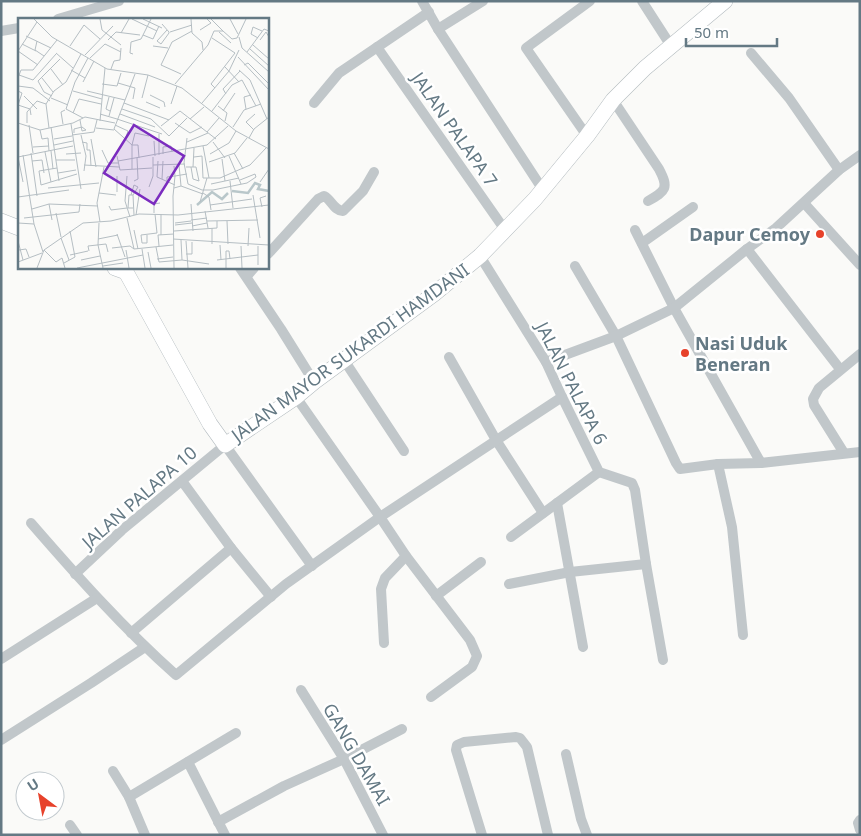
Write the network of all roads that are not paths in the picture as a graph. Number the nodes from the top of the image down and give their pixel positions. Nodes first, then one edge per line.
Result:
1 (120, 1) edge
2 (422, 1) edge
3 (483, 1) edge
4 (590, 1) edge
5 (642, 1) edge
6 (725, 1) edge
7 (94, 5) edge
8 (429, 12) junction
9 (61, 18) edge
10 (18, 28) edge
11 (438, 29) junction
12 (1, 31) edge
13 (671, 46) junction
14 (377, 47) junction
15 (751, 53) dead end
16 (613, 100) junction
17 (314, 103) dead end
18 (586, 136) junction
19 (860, 155) edge
20 (839, 170) junction
21 (374, 172) dead end
22 (543, 190) junction
23 (648, 201) dead end
24 (804, 203) junction
25 (693, 207) dead end
26 (1, 221) edge
27 (18, 228) edge
28 (506, 230) junction
29 (635, 230) dead end
30 (642, 243) junction
31 (747, 249) junction
32 (269, 253) edge
33 (480, 256) junction
34 (860, 265) edge
35 (575, 266) dead end
36 (124, 269) edge
37 (244, 272) edge
38 (674, 308) junction
39 (616, 336) junction
40 (860, 354) edge
41 (449, 357) dead end
42 (344, 360) junction
43 (546, 362) junction
44 (840, 369) junction
45 (314, 382) junction
46 (296, 397) junction
47 (562, 397) junction
48 (496, 440) junction
49 (225, 445) junction
50 (404, 451) dead end
51 (860, 452) edge
52 (844, 454) junction
53 (760, 463) junction
54 (718, 464) junction
55 (599, 472) junction
56 (182, 481) junction
57 (557, 503) junction
58 (543, 513) junction
59 (380, 516) junction
60 (31, 523) dead end
61 (511, 537) dead end
62 (231, 548) junction
63 (406, 556) junction
64 (481, 562) dead end
65 (646, 564) junction
66 (312, 566) junction
67 (570, 572) junction
68 (75, 574) junction
69 (509, 584) dead end
70 (436, 596) junction
71 (271, 597) junction
72 (97, 598) junction
73 (131, 633) junction
74 (743, 635) dead end
75 (384, 643) dead end
76 (145, 647) junction
77 (583, 647) dead end
78 (1, 659) edge
79 (663, 660) dead end
80 (301, 690) dead end
81 (431, 697) dead end
82 (402, 729) dead end
83 (236, 733) dead end
84 (1, 740) edge
85 (566, 754) dead end
86 (344, 759) junction
87 (188, 762) junction
88 (113, 771) dead end
89 (129, 797) junction
90 (860, 820) edge
91 (218, 822) junction
92 (70, 825) dead end
93 (860, 830) edge
94 (141, 833) edge
95 (76, 835) edge
96 (225, 835) edge
97 (383, 835) edge
98 (482, 835) edge
99 (548, 835) edge
100 (587, 835) edge

1 - 7 street
2 - 8 street
3 - 11 street
4 - 18 street
5 - 13 street
6 - 13 street, JALAN MAYOR SUKARDI HAMDANI
7 - 9 street
8 - 11 street
8 - 14 street
10 - 12 street
11 - 22 street
13 - 16 street, JALAN MAYOR SUKARDI HAMDANI
14 - 17 street
14 - 28 street, JALAN PALAPA 7
15 - 20 street
16 - 18 street, JALAN MAYOR SUKARDI HAMDANI
16 - 23 street
18 - 22 street, JALAN MAYOR SUKARDI HAMDANI
19 - 20 street
20 - 24 street
21 - 32 street
22 - 28 street, JALAN MAYOR SUKARDI HAMDANI
24 - 31 street
24 - 34 street
25 - 30 street
26 - 27 street
28 - 33 street, JALAN MAYOR SUKARDI HAMDANI
29 - 30 street
30 - 38 street
31 - 38 street
31 - 44 street
33 - 42 street, JALAN MAYOR SUKARDI HAMDANI
33 - 43 street, JALAN PALAPA 6
35 - 39 street
36 - 49 street
37 - 45 street
38 - 39 street
38 - 53 street
39 - 43 street
39 - 54 street
40 - 44 street
41 - 48 street
42 - 45 street, JALAN MAYOR SUKARDI HAMDANI
42 - 50 street
43 - 47 street, JALAN PALAPA 6
44 - 52 street
45 - 46 street, JALAN MAYOR SUKARDI HAMDANI
46 - 49 street, JALAN MAYOR SUKARDI HAMDANI
46 - 59 street
47 - 48 street
47 - 55 street, JALAN PALAPA 6
48 - 58 street
48 - 59 street
49 - 56 street, JALAN PALAPA 10
49 - 66 street
51 - 52 street
52 - 53 street
53 - 54 street
54 - 74 street
55 - 57 street
55 - 65 street, JALAN PALAPA 6
56 - 62 street
56 - 68 street, JALAN PALAPA 10
57 - 58 street
57 - 67 street
58 - 61 street
59 - 63 street
59 - 66 street
60 - 68 street
62 - 71 street
62 - 73 street
63 - 70 street
63 - 75 street
64 - 70 street
65 - 67 street
65 - 79 street
66 - 71 street
67 - 69 street
67 - 77 street
68 - 72 street
70 - 81 street
71 - 76 street
72 - 73 street
72 - 78 street
73 - 76 street
76 - 84 street
80 - 86 street, GANG DAMAI
82 - 86 street
83 - 87 street
85 - 100 street
86 - 91 street
86 - 97 street, GANG DAMAI
87 - 89 street
87 - 91 street
88 - 89 street
89 - 94 street
90 - 93 street
91 - 96 street
92 - 95 street
98 - 99 street

